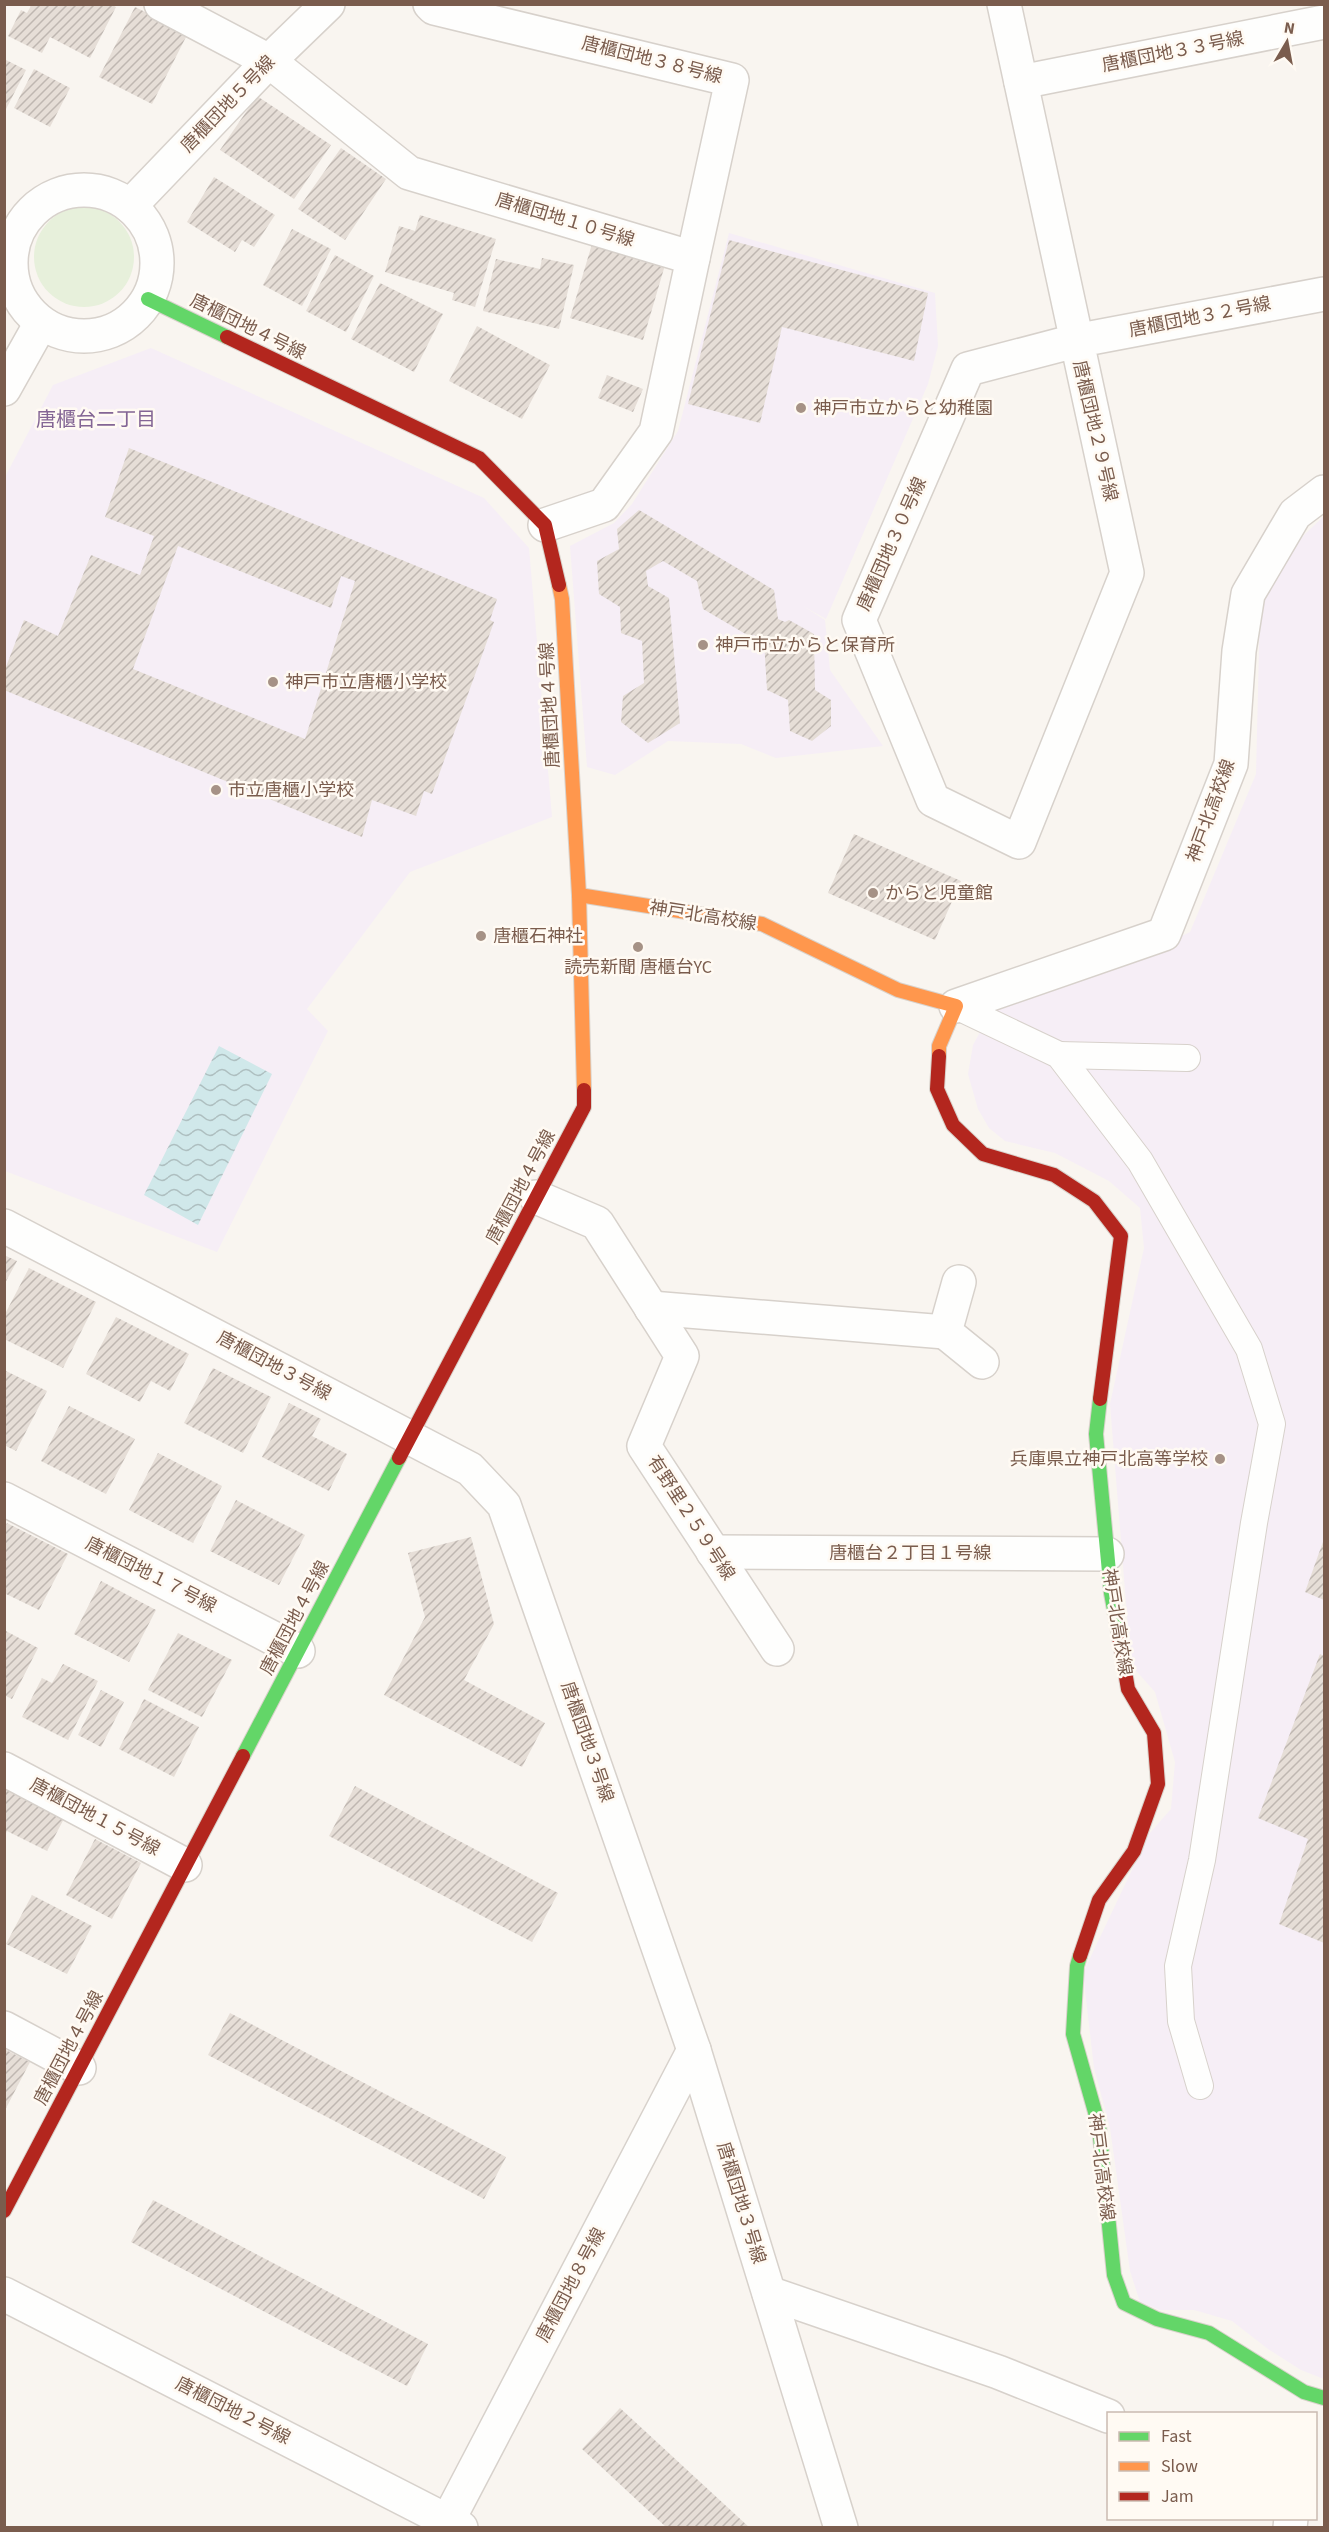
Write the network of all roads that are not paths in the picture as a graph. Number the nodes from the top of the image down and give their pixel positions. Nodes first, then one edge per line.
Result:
1 (161, 4) edge
2 (328, 4) edge
3 (430, 4) edge
4 (1004, 4) edge
5 (1324, 22) edge
6 (269, 61) junction
7 (1021, 82) junction
8 (130, 206) junction
9 (11, 226) edge
10 (693, 258) junction
11 (1324, 294) edge
12 (148, 299) junction
13 (42, 323) junction
14 (1075, 341) junction
15 (4, 389) edge
16 (1324, 492) edge
17 (545, 525) junction
18 (1019, 842) joint
19 (579, 895) junction
20 (956, 1006) junction
21 (1059, 1055) junction
22 (1186, 1058) dead end
23 (536, 1197) junction
24 (4, 1226) edge
25 (959, 1282) dead end
26 (651, 1308) junction
27 (945, 1332) junction
28 (982, 1362) dead end
29 (410, 1437) junction
30 (4, 1499) edge
31 (713, 1552) junction
32 (1107, 1554) junction
33 (777, 1649) dead end
34 (298, 1651) junction
35 (4, 1769) edge
36 (185, 1865) junction
37 (4, 2028) edge
38 (694, 2050) junction
39 (79, 2068) junction
40 (1200, 2086) dead end
41 (4, 2211) edge
42 (769, 2293) junction
43 (4, 2294) edge
44 (1324, 2398) edge
45 (1107, 2416) edge
46 (451, 2525) edge
47 (842, 2528) edge

1 - 6 street, 唐櫃団地１０号線
2 - 6 street, 唐櫃団地５号線
3 - 10 street, 唐櫃団地３８号線
4 - 7 street, 唐櫃団地２９号線
5 - 7 street, 唐櫃団地３３号線
6 - 8 street, 唐櫃団地５号線
6 - 10 street, 唐櫃団地１０号線
7 - 14 street, 唐櫃団地２９号線
8 - 9 street
8 - 12 street
9 - 13 street
10 - 17 street
11 - 14 street, 唐櫃団地３２号線
12 - 13 street
12 - 17 street, 唐櫃団地４号線
13 - 15 street
14 - 18 street, 唐櫃団地２９号線
14 - 18 street, 唐櫃団地３０号線
16 - 20 street, 神戸北高校線
17 - 19 street, 唐櫃団地４号線
19 - 20 street, 神戸北高校線
19 - 23 street, 唐櫃団地４号線
20 - 21 lane
20 - 32 street, 神戸北高校線
21 - 22 lane
21 - 40 lane
23 - 26 street, 有野里２５９号線
23 - 29 street, 唐櫃団地４号線
24 - 29 street, 唐櫃団地３号線
25 - 27 street
26 - 27 street
26 - 31 street, 有野里２５９号線
27 - 28 street
29 - 34 street, 唐櫃団地４号線
29 - 38 street, 唐櫃団地３号線
30 - 34 street, 唐櫃団地１７号線
31 - 32 street, 唐櫃台２丁目１号線
31 - 33 street, 有野里２５９号線
32 - 44 street, 神戸北高校線
34 - 36 street, 唐櫃団地４号線
35 - 36 street, 唐櫃団地１５号線
36 - 39 street, 唐櫃団地４号線
37 - 39 street
38 - 42 street, 唐櫃団地３号線
38 - 46 street, 唐櫃団地８号線
39 - 41 street, 唐櫃団地４号線
42 - 45 street
42 - 47 street, 唐櫃団地３号線
43 - 46 street, 唐櫃団地２号線

